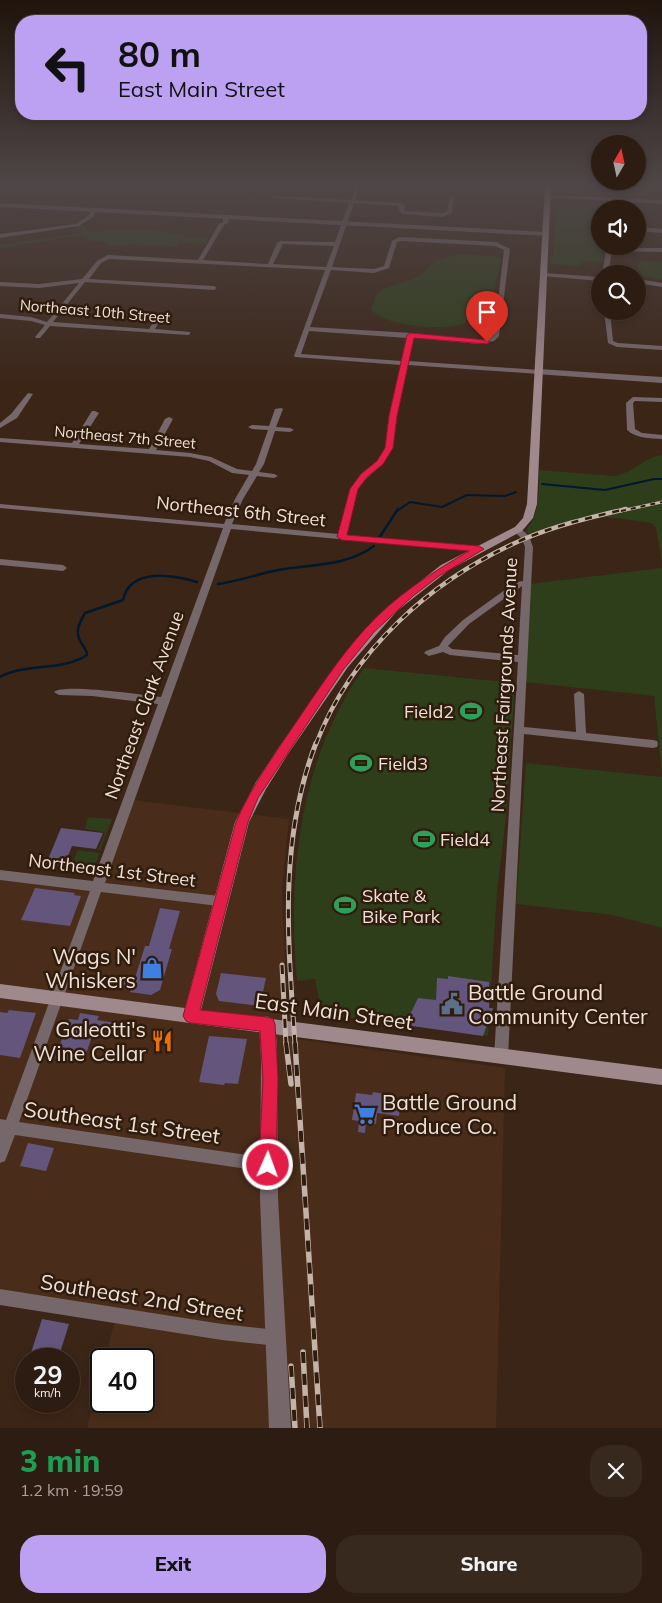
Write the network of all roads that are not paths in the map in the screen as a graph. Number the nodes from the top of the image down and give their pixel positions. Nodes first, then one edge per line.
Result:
1 (205, 253) edge
2 (276, 253) edge
3 (333, 253) edge
4 (391, 253) edge
5 (507, 253) edge
6 (545, 253) edge
7 (608, 253) edge
8 (200, 261) junction
9 (270, 264) junction
10 (606, 265) edge
11 (327, 268) junction
12 (544, 275) junction
13 (591, 278) edge
14 (84, 280) junction
15 (646, 282) edge
16 (0, 284) edge
17 (662, 285) edge
18 (214, 288) dead end
19 (161, 314) dead end
20 (0, 316) edge
21 (607, 320) edge
22 (49, 324) junction
23 (307, 329) junction
24 (151, 330) junction
25 (188, 333) dead end
26 (411, 335) junction
27 (38, 337) dead end
28 (662, 348) edge
29 (405, 364) junction
30 (539, 372) junction
31 (662, 380) edge
32 (30, 394) dead end
33 (662, 400) edge
34 (279, 409) dead end
35 (94, 413) dead end
36 (169, 419) dead end
37 (0, 426) edge
38 (252, 427) dead end
39 (272, 429) junction
40 (290, 430) dead end
41 (662, 437) edge
42 (0, 440) edge
43 (74, 446) junction
44 (151, 452) junction
45 (255, 474) junction
46 (274, 476) dead end
47 (0, 506) edge
48 (228, 525) junction
49 (517, 530) junction
50 (342, 537) junction
51 (479, 549) junction
52 (0, 562) edge
53 (63, 568) dead end
54 (527, 583) junction
55 (444, 648) junction
56 (429, 653) dead end
57 (522, 659) junction
58 (59, 692) dead end
59 (579, 694) dead end
60 (164, 701) junction
61 (519, 730) junction
62 (581, 737) junction
63 (654, 744) dead end
64 (0, 874) edge
65 (97, 887) junction
66 (220, 901) junction
67 (0, 990) edge
68 (58, 998) junction
69 (191, 1016) junction
70 (267, 1024) junction
71 (502, 1057) junction
72 (662, 1077) edge
73 (6, 1127) edge
74 (0, 1156) edge
75 (268, 1165) junction
76 (0, 1297) edge
77 (277, 1338) junction
78 (280, 1428) edge

1 - 8 street
2 - 9 street
3 - 11 street
4 - 11 street
5 - 26 street
6 - 12 main road
7 - 10 street
8 - 9 street
8 - 14 street
9 - 11 street
11 - 23 street
12 - 13 street
12 - 30 main road
14 - 16 street
14 - 18 street
14 - 22 street
15 - 17 street
19 - 24 street
20 - 22 street, Northeast 10th Street
21 - 28 street
22 - 24 street, Northeast 10th Street
22 - 27 street
23 - 26 street
23 - 29 street
24 - 25 street, Northeast 10th Street
26 - 29 street
29 - 30 street
29 - 50 street
30 - 31 street
30 - 49 main road
32 - 37 street
33 - 41 street
34 - 39 street, Northeast Clark Avenue
35 - 43 street
36 - 44 street
38 - 39 street
39 - 40 street
39 - 45 street, Northeast Clark Avenue
42 - 43 street, Northeast 7th Street
43 - 44 street, Northeast 7th Street
44 - 45 street, Northeast 7th Street
45 - 46 street, Northeast 7th Street
45 - 48 street, Northeast Clark Avenue
47 - 48 street, Northeast 6th Street
48 - 50 street, Northeast 6th Street
48 - 60 street, Northeast Clark Avenue
49 - 51 main road
49 - 54 street, Northeast Fairgrounds Avenue
50 - 51 street, Northeast 6th Street
51 - 66 main road
52 - 53 street
54 - 55 street
54 - 57 street, Northeast Fairgrounds Avenue
55 - 56 street
55 - 57 street
57 - 61 street, Northeast Fairgrounds Avenue
58 - 60 street
59 - 62 street
60 - 65 street, Northeast Clark Avenue
61 - 62 street
61 - 71 street, Northeast Fairgrounds Avenue
62 - 63 street
64 - 65 street, Northeast 1st Street
65 - 66 street, Northeast 1st Street
65 - 68 street, Northeast Clark Avenue
66 - 69 main road
67 - 68 main road, East Main Street
68 - 69 main road, East Main Street
68 - 73 street, Northeast Clark Avenue
69 - 70 main road, East Main Street
70 - 71 main road, East Main Street
70 - 75 street
71 - 72 main road, East Main Street
73 - 74 street, Northeast Clark Avenue
73 - 75 street, Southeast 1st Street
75 - 77 street
76 - 77 street, Southeast 2nd Street
77 - 78 street

